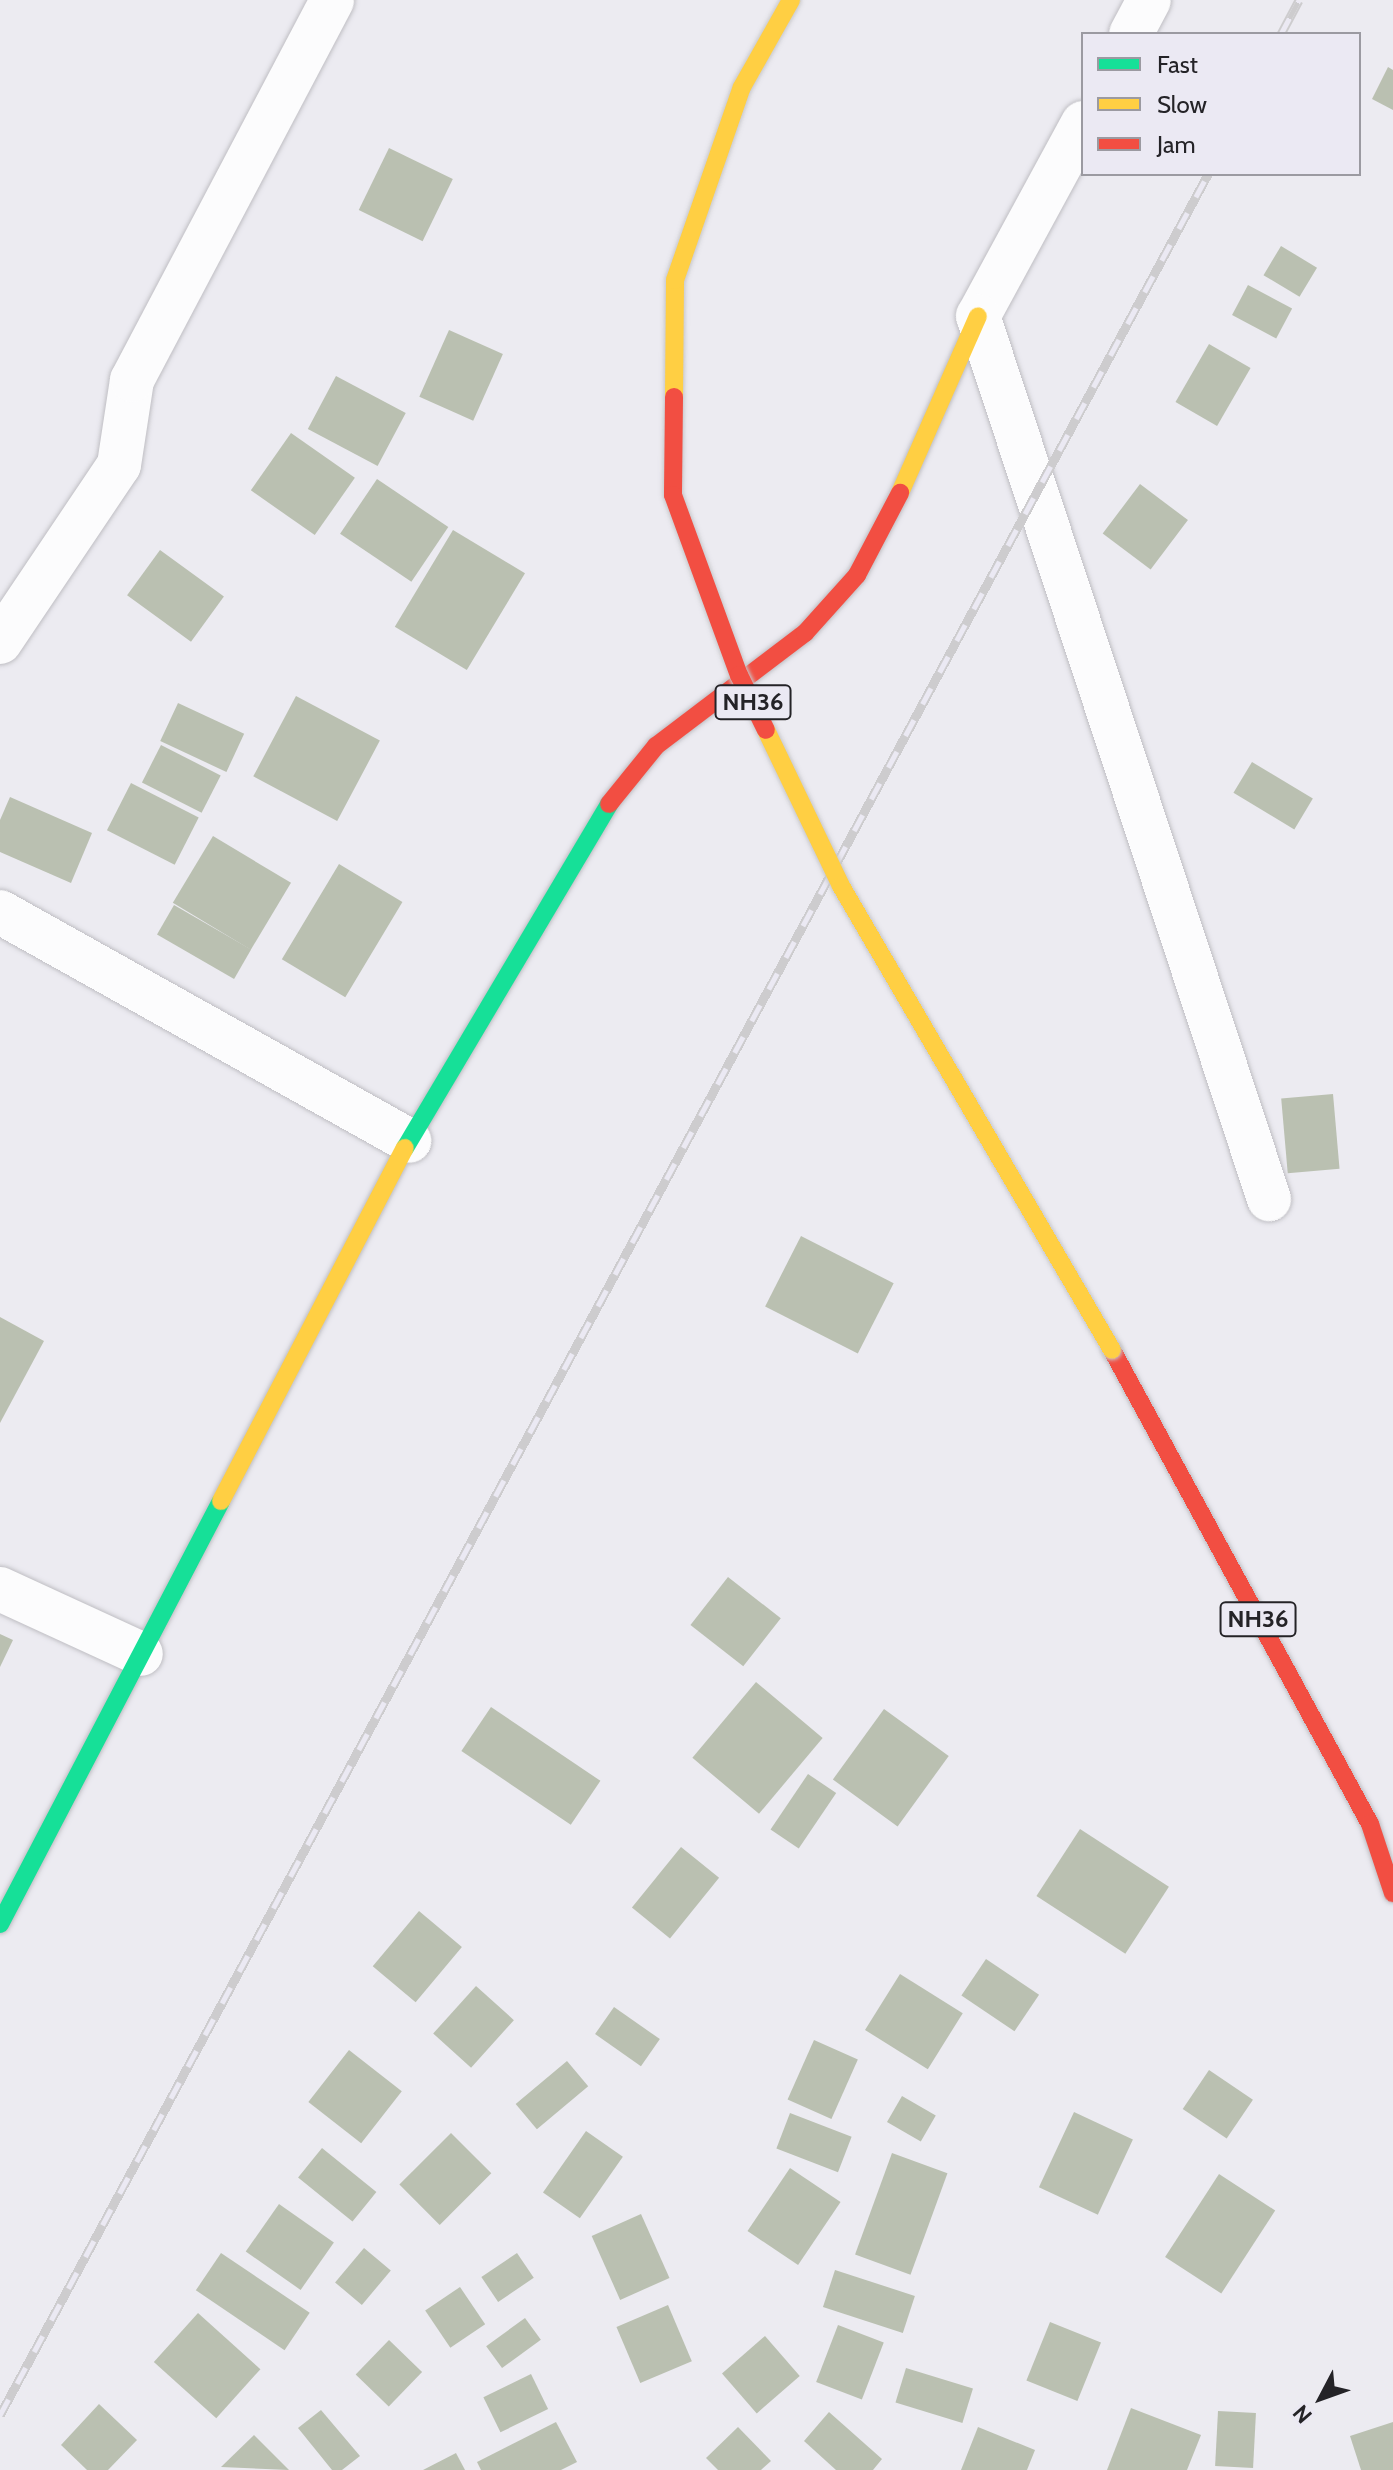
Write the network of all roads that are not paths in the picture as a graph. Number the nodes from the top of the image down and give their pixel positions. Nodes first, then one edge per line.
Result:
1 (332, 0) edge
2 (791, 0) edge
3 (1149, 0) edge
4 (1132, 32) edge
5 (1081, 127) edge
6 (978, 316) junction
7 (0, 642) edge
8 (0, 912) edge
9 (409, 1141) junction
10 (1269, 1199) dead end
11 (0, 1589) edge
12 (141, 1654) junction
13 (1393, 1893) edge
14 (0, 1924) edge

1 - 7 street
2 - 13 main road, NH36, bridge
3 - 4 street
5 - 6 street
6 - 9 main road
6 - 10 street
8 - 9 street
9 - 12 main road
11 - 12 street
12 - 14 main road

